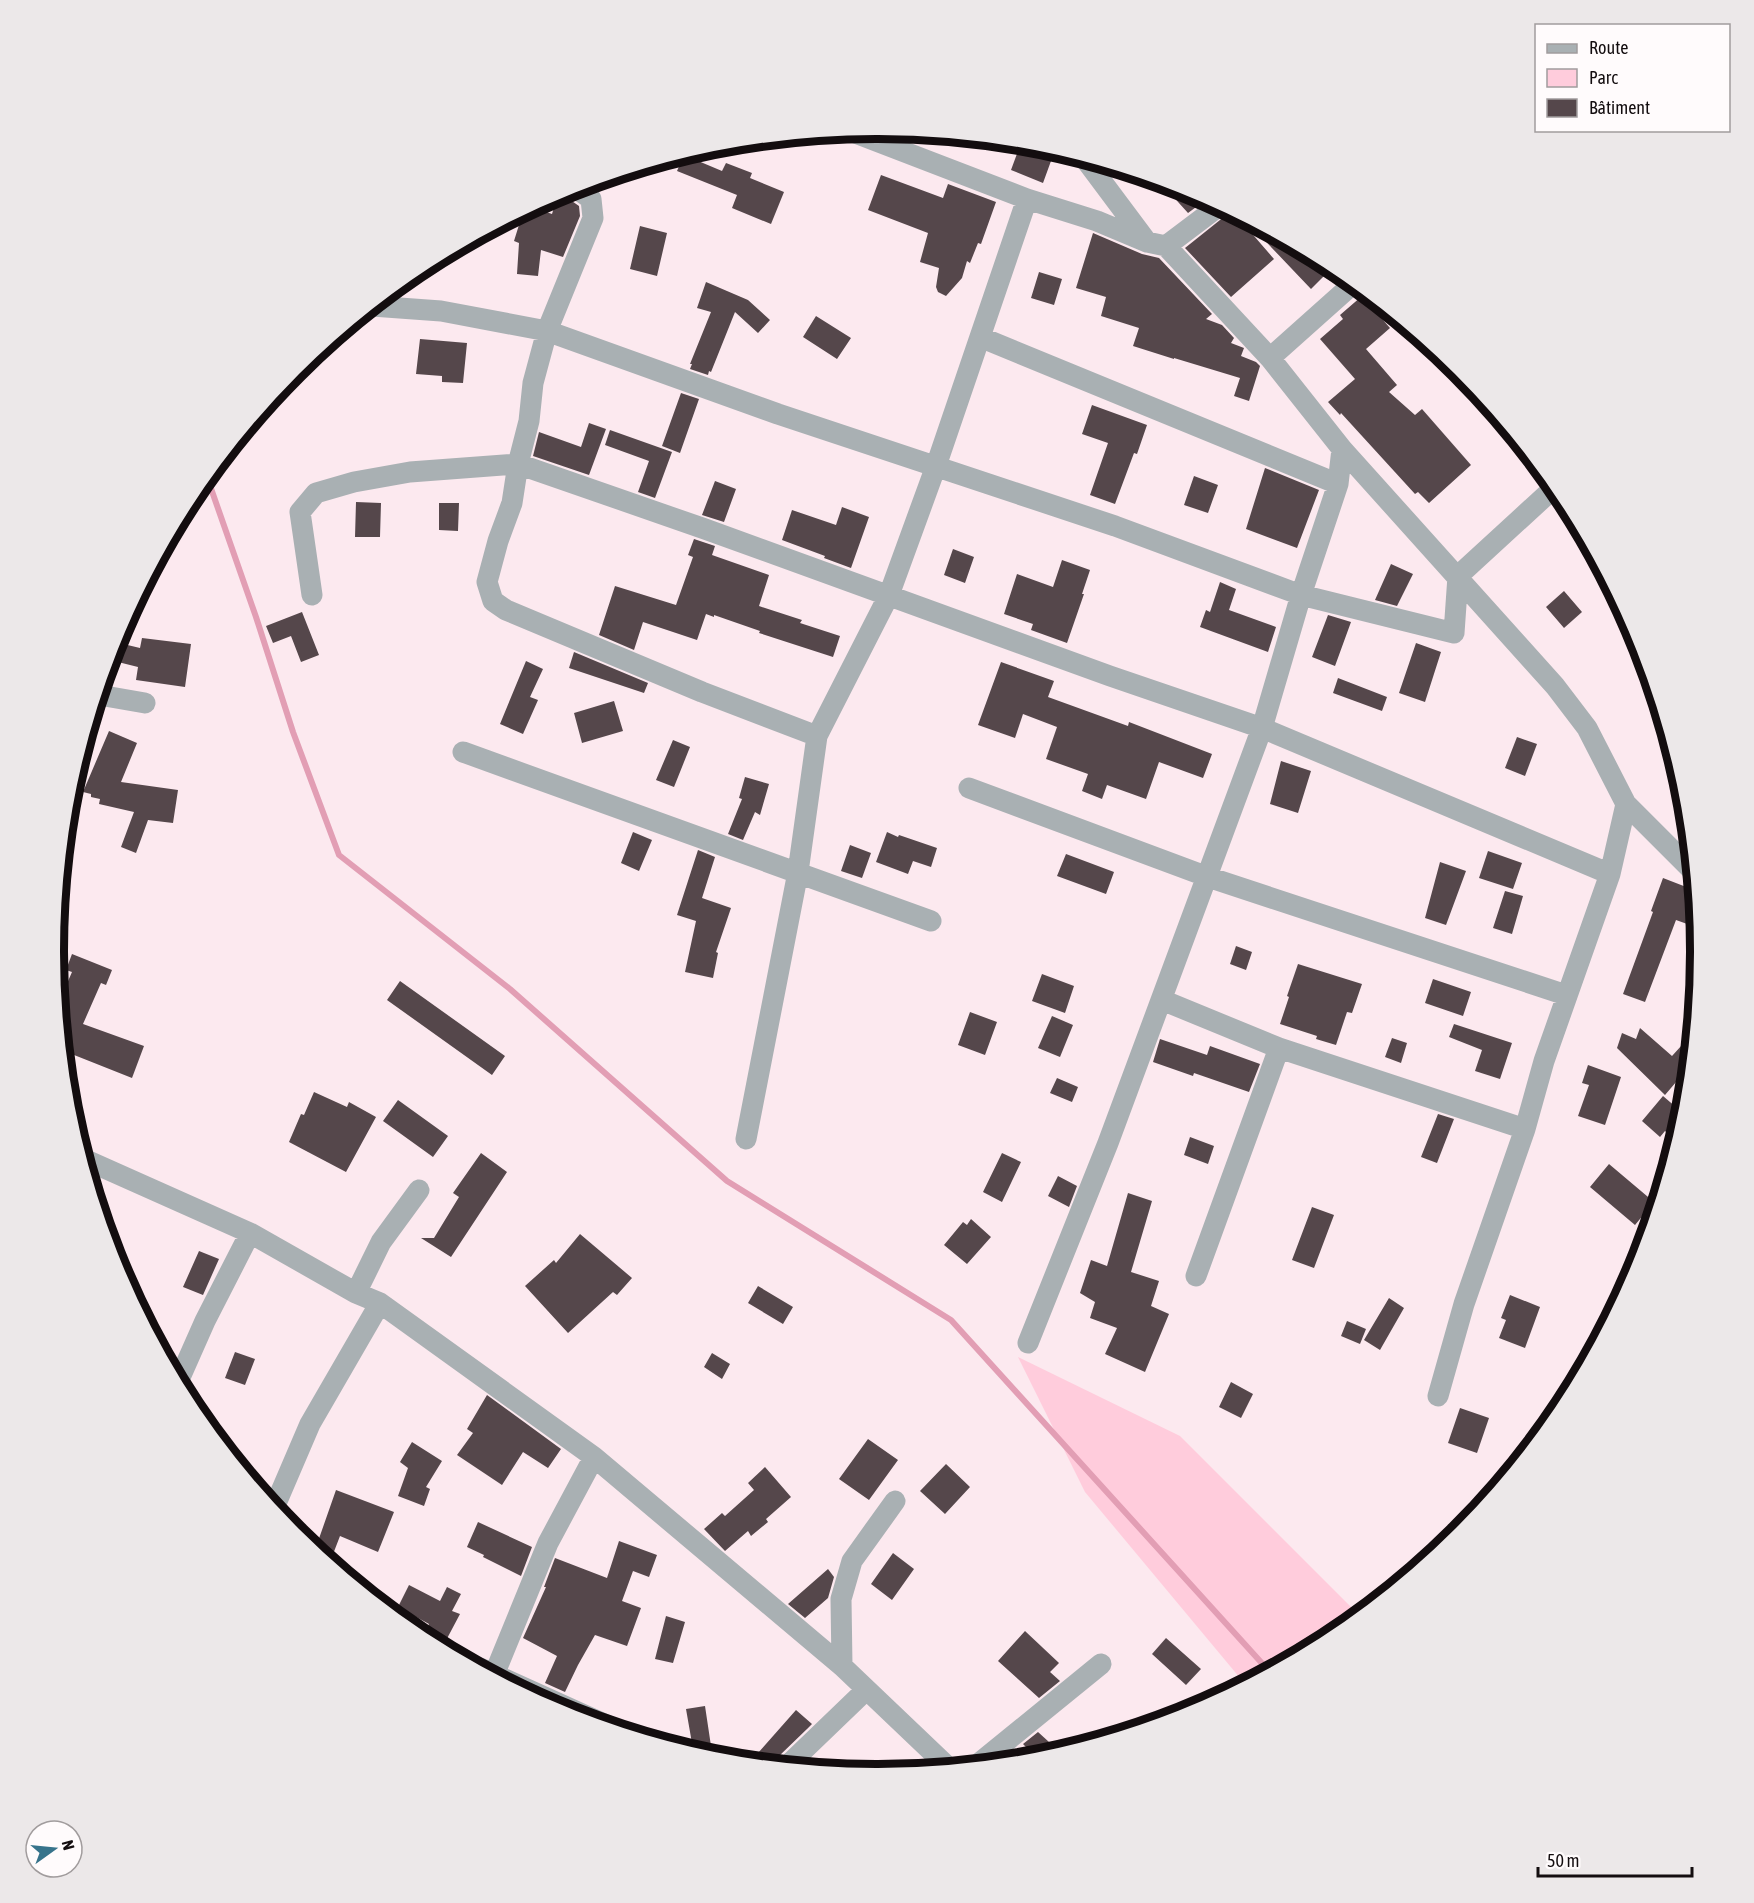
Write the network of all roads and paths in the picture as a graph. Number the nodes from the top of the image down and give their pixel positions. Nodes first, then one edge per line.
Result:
1 (871, 139) edge
2 (1093, 169) edge
3 (584, 194) edge
4 (1026, 199) junction
5 (1210, 211) edge
6 (1157, 244) junction
7 (1347, 290) edge
8 (382, 307) edge
9 (547, 331) junction
10 (980, 337) junction
11 (1270, 358) junction
12 (1342, 449) junction
13 (518, 464) junction
14 (936, 466) junction
15 (1338, 484) junction
16 (1548, 493) edge
17 (1458, 576) junction
18 (312, 595) dead end
19 (889, 595) junction
20 (1300, 595) junction
21 (106, 696) edge
22 (145, 703) dead end
23 (1262, 728) junction
24 (817, 736) junction
25 (463, 753) dead end
26 (969, 788) dead end
27 (1626, 804) junction
28 (1685, 863) edge
29 (798, 872) junction
30 (1610, 874) junction
31 (1208, 877) junction
32 (931, 921) dead end
33 (1566, 995) junction
34 (1162, 1000) junction
35 (1279, 1048) junction
36 (1526, 1129) junction
37 (746, 1139) dead end
38 (92, 1163) edge
39 (419, 1190) dead end
40 (250, 1233) junction
41 (1196, 1276) dead end
42 (356, 1293) junction
43 (380, 1303) junction
44 (1028, 1343) dead end
45 (182, 1372) edge
46 (1438, 1396) dead end
47 (594, 1457) junction
48 (278, 1500) edge
49 (895, 1501) dead end
50 (1101, 1664) dead end
51 (492, 1666) edge
52 (842, 1666) junction
53 (866, 1690) junction
54 (988, 1756) edge
55 (794, 1759) edge
56 (942, 1761) edge

1 - 4 street
2 - 6 street
3 - 9 street
4 - 6 street
4 - 10 street
5 - 6 street
6 - 11 street
7 - 11 street
8 - 9 street
9 - 13 street
9 - 14 street
10 - 14 street
10 - 15 street
11 - 12 street
12 - 15 street
12 - 17 street
13 - 18 street
13 - 19 street
13 - 24 street
14 - 19 street
14 - 20 street
15 - 20 street
16 - 17 street
17 - 20 street
17 - 27 street
19 - 23 street
19 - 24 street
20 - 23 street
21 - 22 street
23 - 30 street
23 - 31 street
24 - 29 street
25 - 29 street
26 - 31 street
27 - 28 street
27 - 30 street
29 - 32 street
29 - 37 street
30 - 33 street
31 - 33 street
31 - 34 street
33 - 36 street
34 - 35 street
34 - 44 street
35 - 36 street
35 - 41 street
36 - 46 street
38 - 40 street
39 - 42 street
40 - 42 street
40 - 45 street
42 - 43 street
43 - 47 street
43 - 48 street
47 - 51 street
47 - 52 street
49 - 52 street
50 - 54 street
52 - 53 street
53 - 55 street
53 - 56 street

